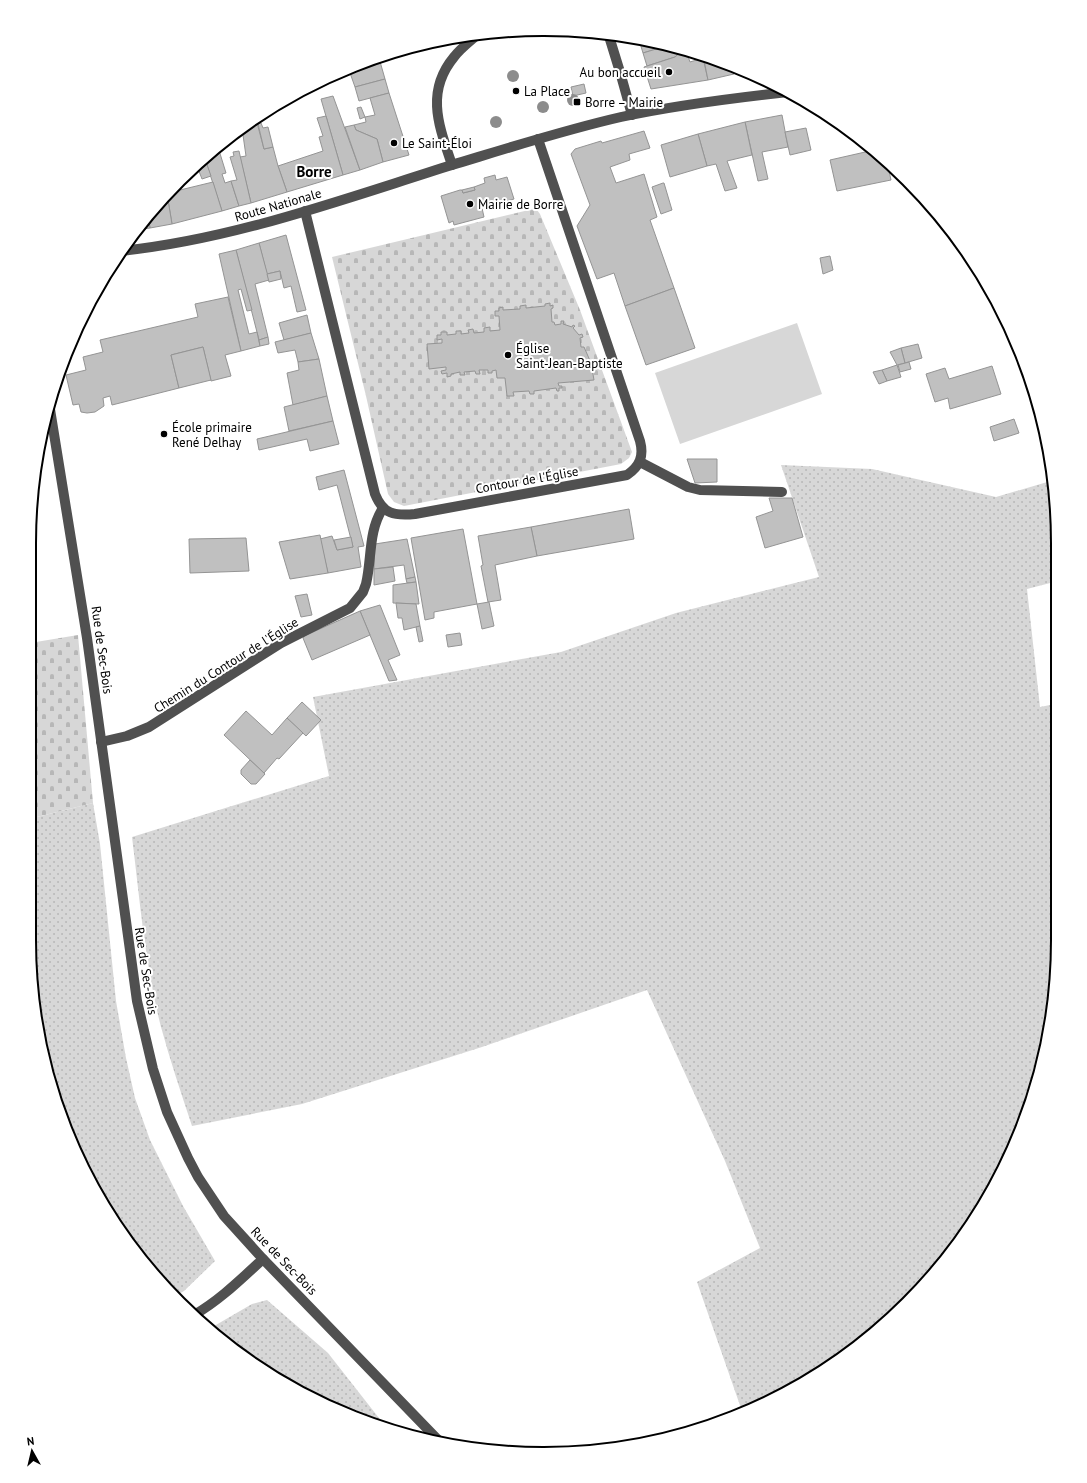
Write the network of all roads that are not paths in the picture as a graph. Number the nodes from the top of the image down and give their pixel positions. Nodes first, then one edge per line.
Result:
1 (610, 40) edge
2 (470, 41) edge
3 (778, 93) edge
4 (632, 115) junction
5 (538, 139) junction
6 (452, 165) junction
7 (305, 211) junction
8 (131, 249) edge
9 (51, 419) edge
10 (640, 462) junction
11 (782, 492) dead end
12 (382, 508) junction
13 (101, 742) junction
14 (263, 1259) junction
15 (199, 1312) edge
16 (434, 1435) edge

1 - 4 street
2 - 6 street
3 - 4 street, Route Nationale
4 - 5 street, Route Nationale
5 - 6 street, Route Nationale
5 - 10 street
6 - 7 street, Route Nationale
7 - 8 street, Route Nationale
7 - 12 street
9 - 13 street, Rue de Sec-Bois
10 - 11 street
10 - 12 street, Contour de l'Église
12 - 13 street, Chemin du Contour de l'Église
13 - 14 street, Rue de Sec-Bois
14 - 15 street
14 - 16 street, Rue de Sec-Bois

